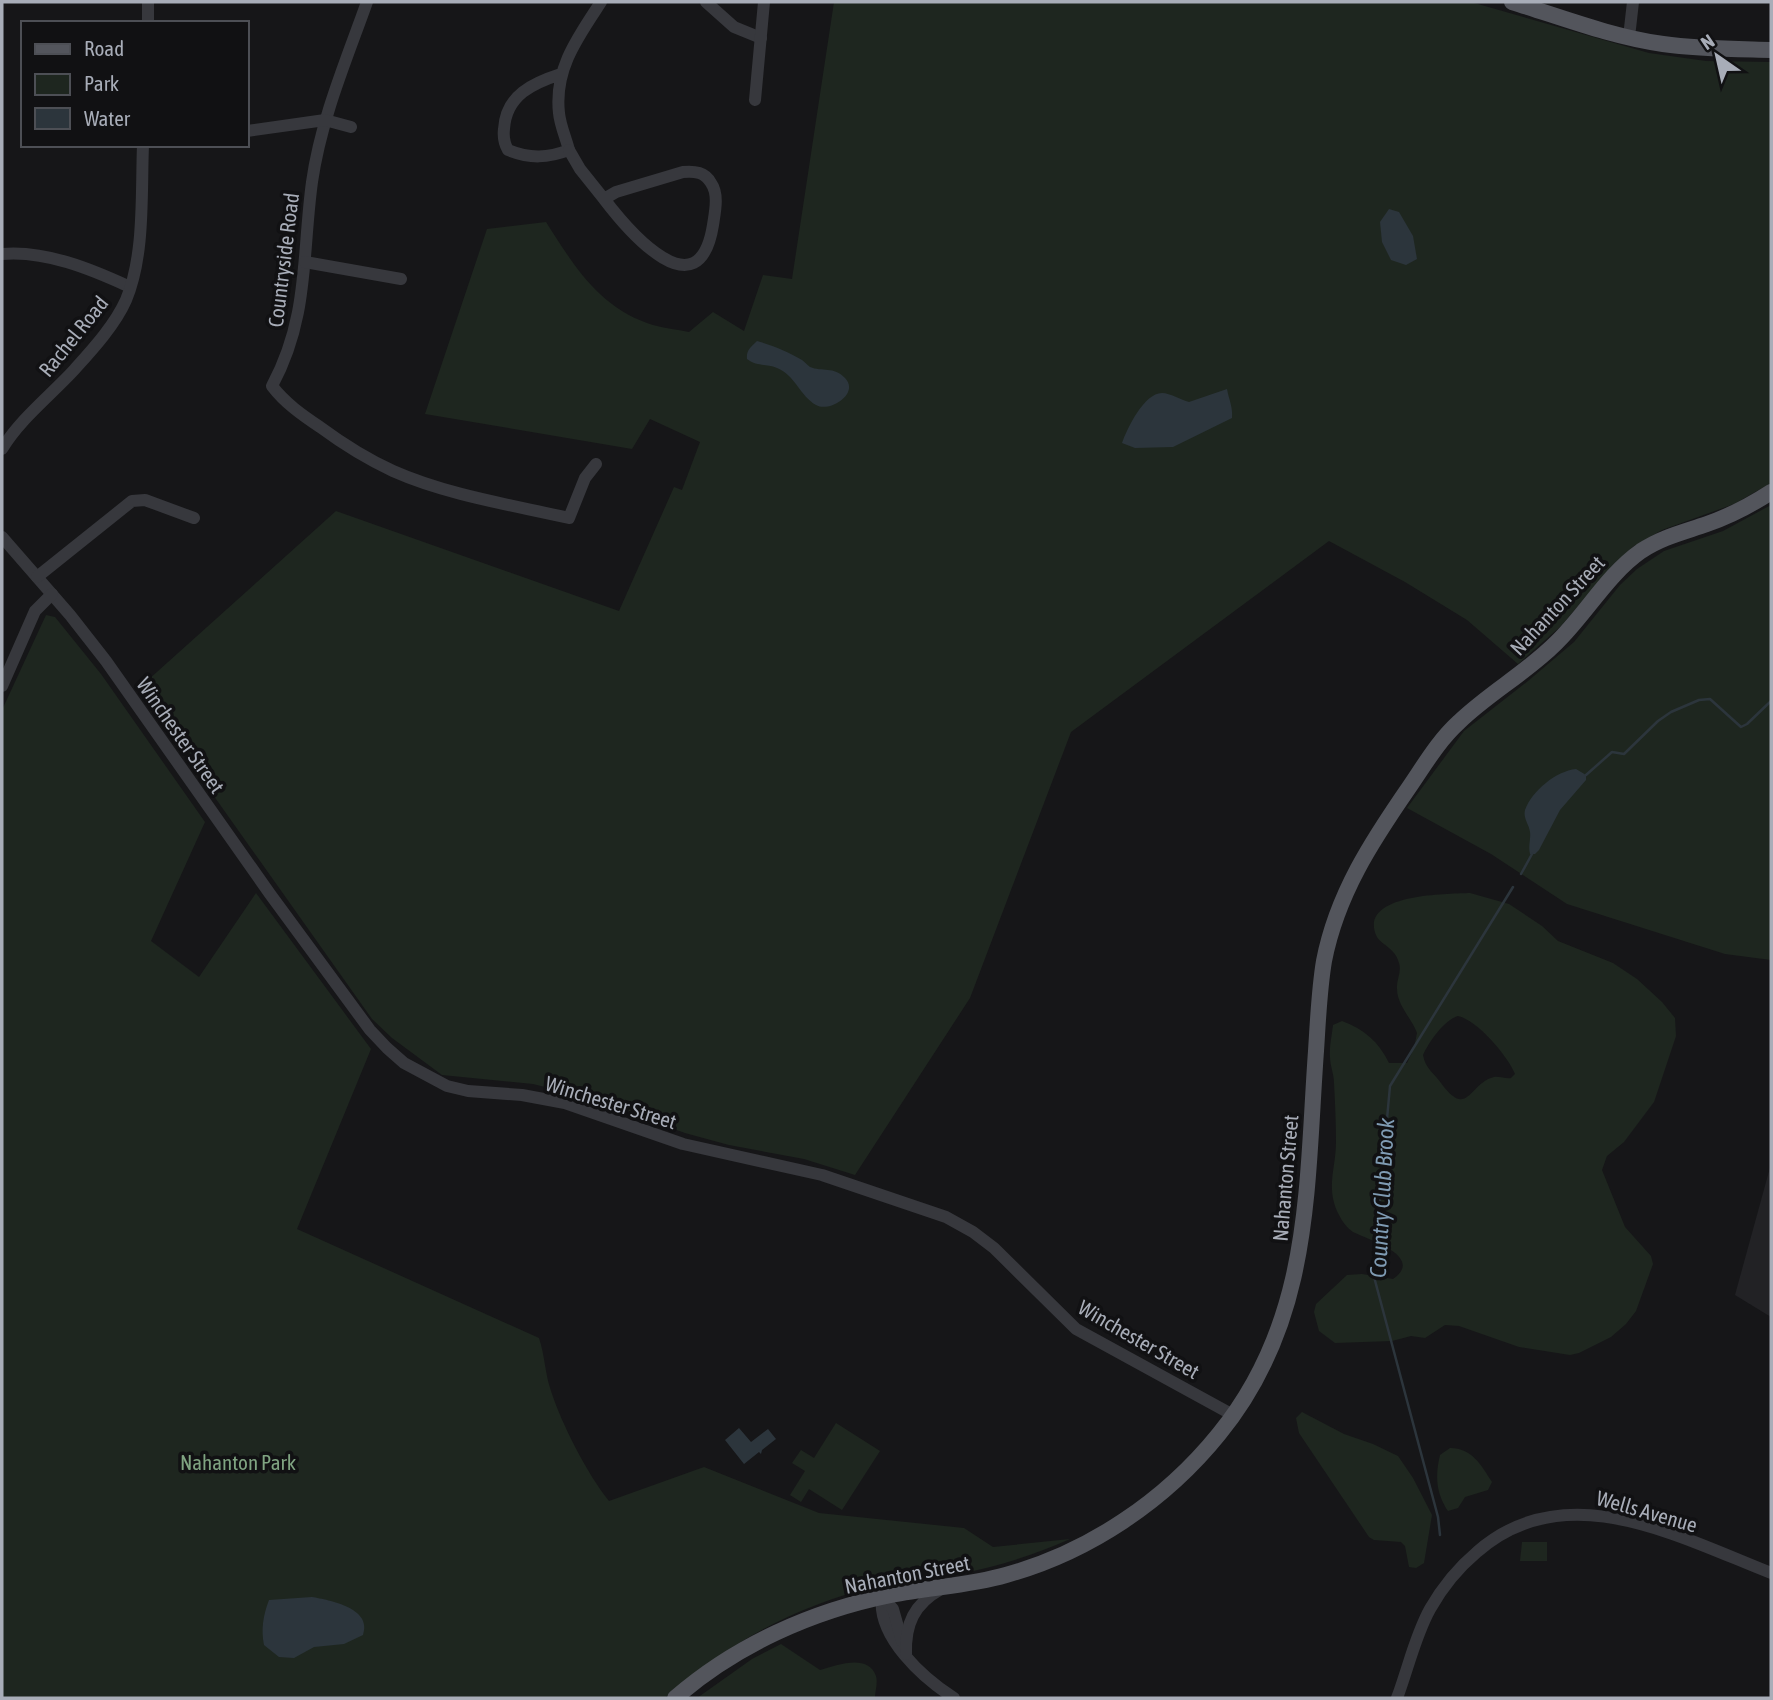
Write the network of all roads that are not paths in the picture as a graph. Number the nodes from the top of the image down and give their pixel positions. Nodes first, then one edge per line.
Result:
1 (148, 2) edge
2 (367, 2) edge
3 (601, 2) edge
4 (706, 2) edge
5 (764, 2) edge
6 (1513, 2) edge
7 (1633, 2) edge
8 (148, 21) edge
9 (1629, 37) junction
10 (761, 38) junction
11 (1771, 50) edge
12 (561, 74) junction
13 (755, 100) dead end
14 (325, 120) junction
15 (351, 127) dead end
16 (248, 131) edge
17 (143, 147) edge
18 (569, 150) junction
19 (604, 199) junction
20 (2, 254) edge
21 (304, 262) junction
22 (401, 279) dead end
23 (130, 287) junction
24 (2, 450) edge
25 (596, 464) dead end
26 (1771, 492) edge
27 (194, 518) dead end
28 (2, 537) edge
29 (37, 577) junction
30 (52, 594) junction
31 (2, 686) edge
32 (1233, 1416) junction
33 (1771, 1573) edge
34 (943, 1588) junction
35 (882, 1597) junction
36 (906, 1654) junction
37 (676, 1698) edge
38 (954, 1698) edge
39 (1397, 1698) edge

1 - 8 street
2 - 14 street, Countryside Road
3 - 12 street
4 - 10 street
5 - 10 street
6 - 9 main road
7 - 9 street
9 - 11 main road
10 - 13 street
12 - 18 street
12 - 18 street
14 - 15 street
14 - 16 street
14 - 21 street, Countryside Road
17 - 23 street, Rachel Road
18 - 19 street
19 - 19 street
20 - 23 street
21 - 22 street
21 - 25 street, Countryside Road
23 - 24 street, Rachel Road
26 - 32 main road, Nahanton Street
27 - 29 street
28 - 29 street, Winchester Street
29 - 30 street, Winchester Street
30 - 31 street
30 - 32 street, Winchester Street
32 - 34 main road, Nahanton Street
33 - 39 street, Wells Avenue
34 - 35 main road, Nahanton Street
34 - 36 street
35 - 36 street
35 - 37 main road, Nahanton Street
36 - 38 street

